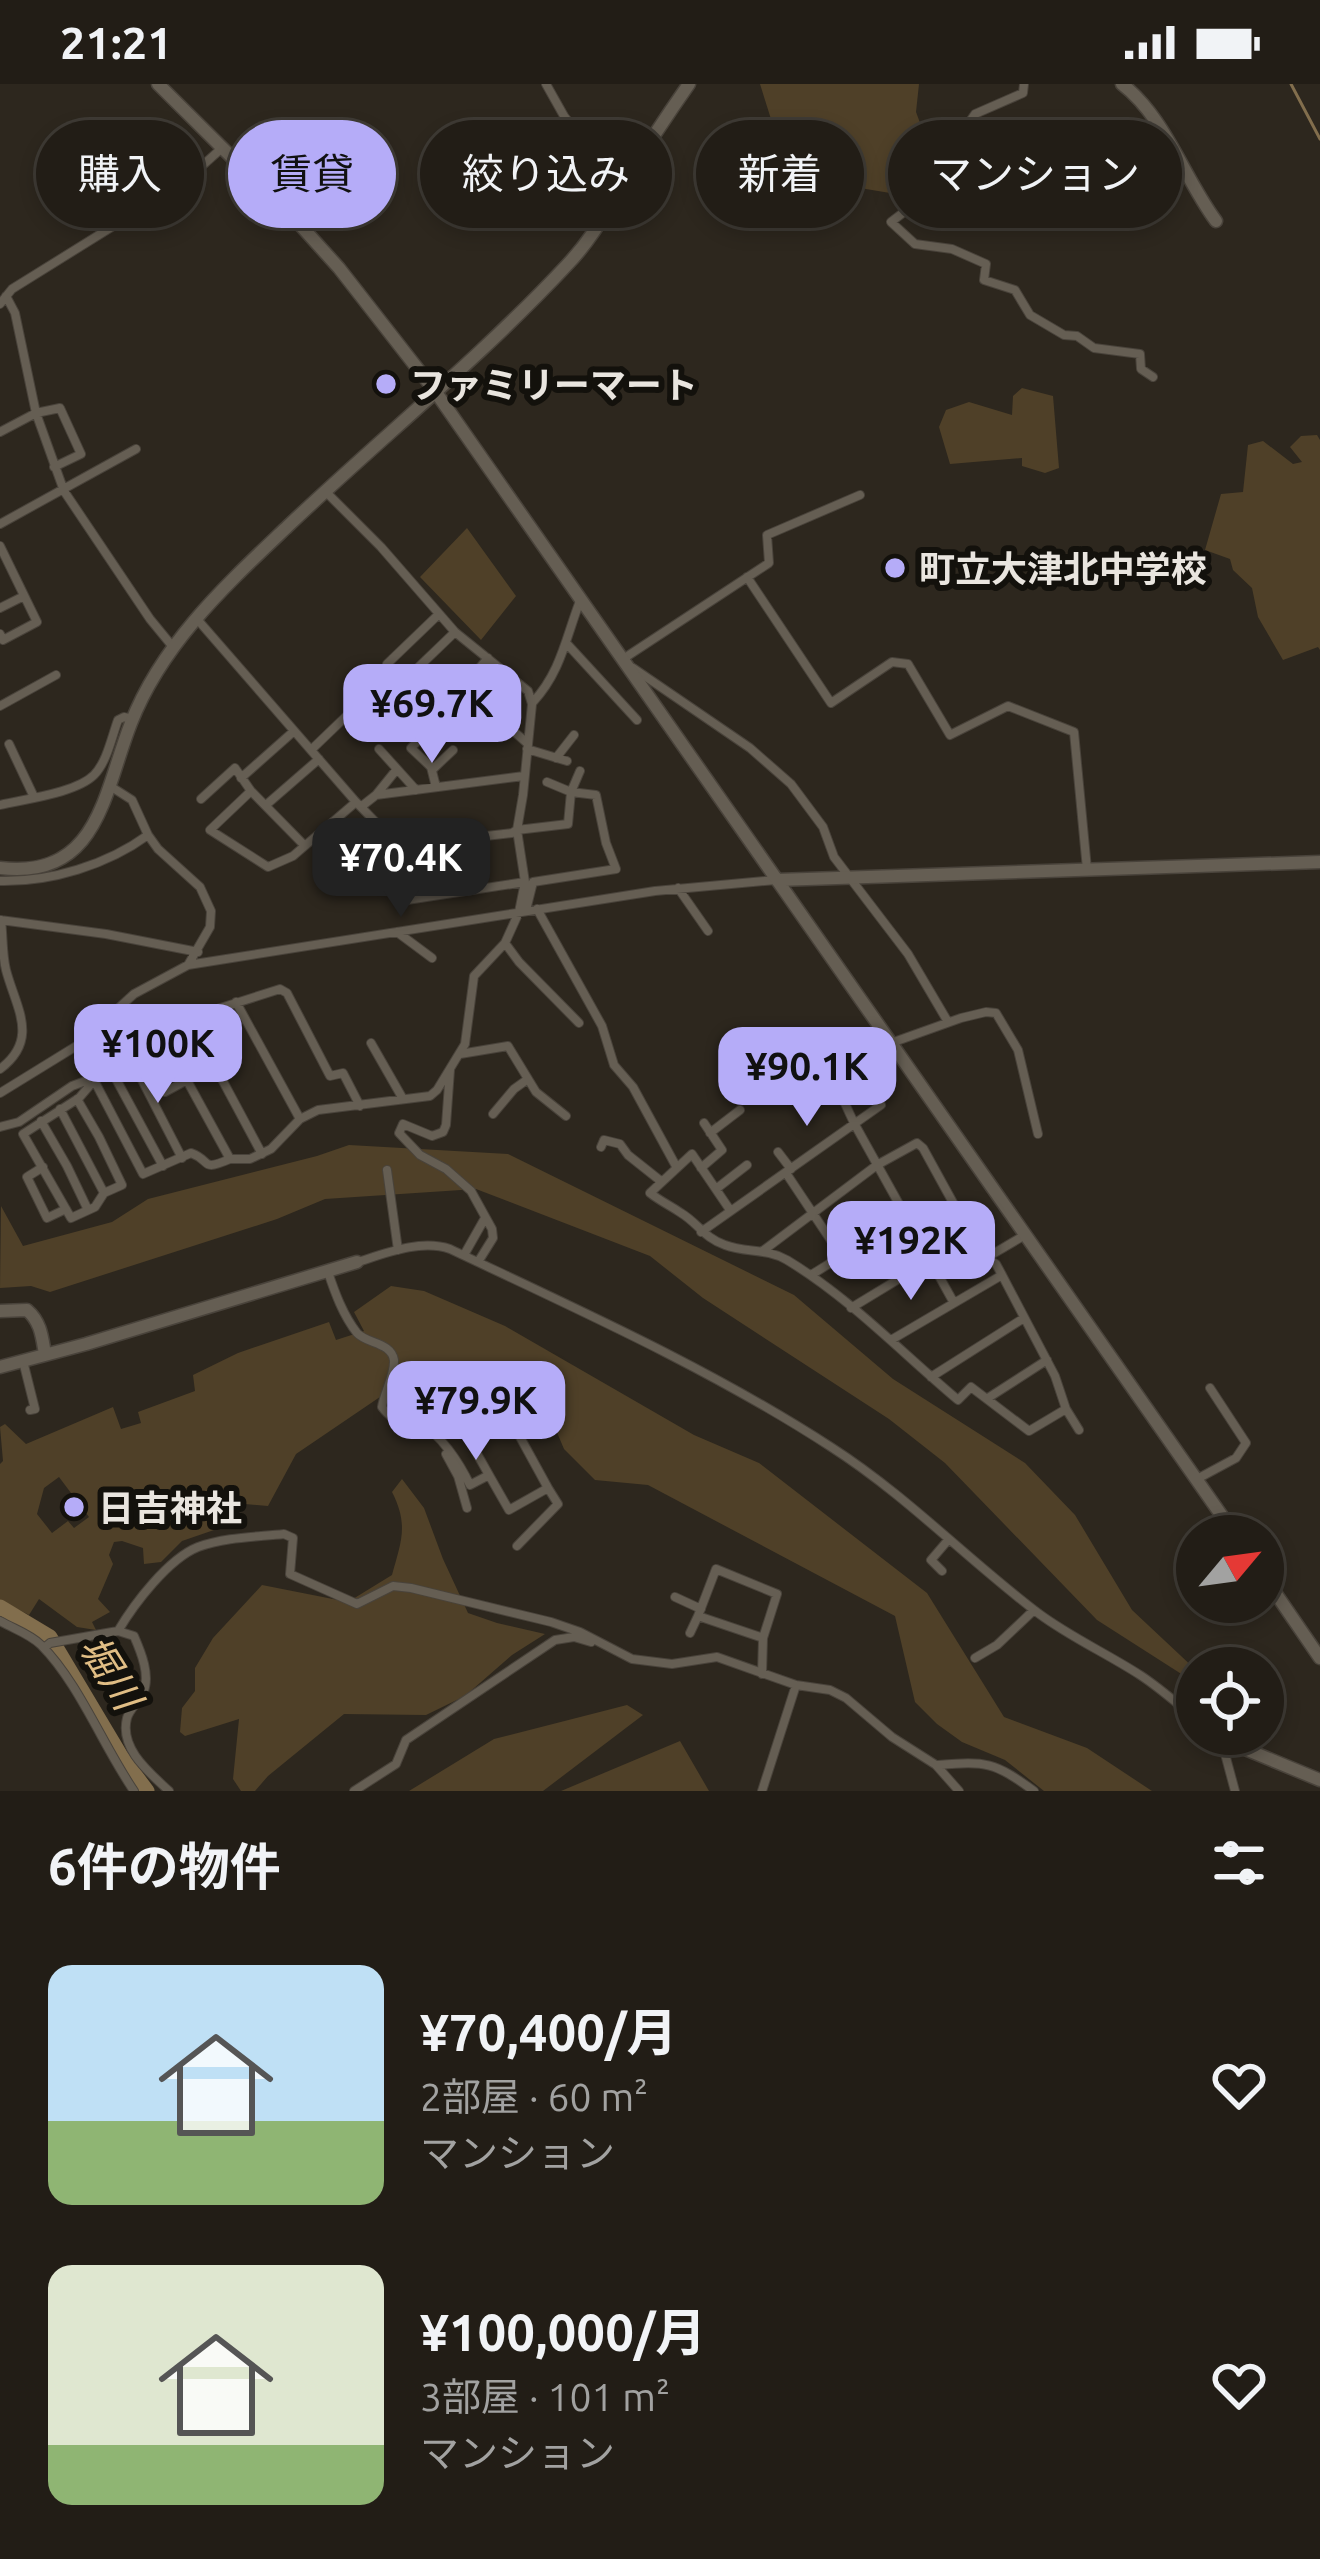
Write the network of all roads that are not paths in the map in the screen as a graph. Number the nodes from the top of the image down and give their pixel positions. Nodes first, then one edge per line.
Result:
1 (158, 84) edge
2 (546, 84) edge
3 (688, 84) edge
4 (1024, 84) edge
5 (1122, 84) edge
6 (567, 120) edge
7 (665, 120) edge
8 (222, 148) junction
9 (1216, 221) dead end
10 (597, 228) edge
11 (3, 300) edge
12 (1153, 377) dead end
13 (435, 391) junction
14 (36, 413) junction
15 (0, 432) edge
16 (136, 449) dead end
17 (54, 467) junction
18 (64, 491) junction
19 (325, 491) junction
20 (860, 495) dead end
21 (0, 508) edge
22 (3, 523) edge
23 (0, 546) edge
24 (747, 577) junction
25 (24, 596) junction
26 (580, 601) junction
27 (0, 608) edge
28 (439, 614) junction
29 (196, 618) junction
30 (455, 632) junction
31 (0, 634) edge
32 (568, 645) junction
33 (173, 646) junction
34 (488, 658) junction
35 (622, 660) junction
36 (56, 675) dead end
37 (532, 703) junction
38 (0, 706) edge
39 (132, 719) junction
40 (637, 720) dead end
41 (436, 722) dead end
42 (383, 723) dead end
43 (294, 731) junction
44 (574, 735) dead end
45 (9, 744) dead end
46 (527, 746) junction
47 (379, 748) dead end
48 (311, 750) junction
49 (453, 750) dead end
50 (319, 759) junction
51 (397, 769) junction
52 (432, 770) junction
53 (580, 771) dead end
54 (524, 776) junction
55 (242, 778) junction
56 (547, 782) dead end
57 (110, 786) junction
58 (436, 787) junction
59 (251, 790) junction
60 (416, 790) junction
61 (571, 792) junction
62 (376, 795) junction
63 (34, 797) junction
64 (201, 799) dead end
65 (359, 804) junction
66 (0, 805) edge
67 (266, 806) junction
68 (517, 830) junction
69 (148, 835) junction
70 (395, 842) junction
71 (304, 845) junction
72 (1320, 862) edge
73 (0, 868) edge
74 (1087, 868) junction
75 (849, 877) junction
76 (777, 880) junction
77 (0, 881) edge
78 (525, 883) junction
79 (678, 888) junction
80 (527, 911) junction
81 (1, 920) edge
82 (396, 931) junction
83 (708, 931) dead end
84 (505, 943) junction
85 (198, 952) junction
86 (433, 958) dead end
87 (188, 965) junction
88 (236, 1002) junction
89 (189, 1018) junction
90 (948, 1022) junction
91 (579, 1023) dead end
92 (161, 1033) junction
93 (371, 1043) dead end
94 (890, 1043) junction
95 (141, 1047) junction
96 (459, 1054) junction
97 (129, 1055) junction
98 (213, 1063) junction
99 (110, 1068) junction
100 (0, 1069) edge
101 (450, 1069) junction
102 (96, 1079) junction
103 (186, 1079) junction
104 (528, 1079) junction
105 (833, 1080) junction
106 (0, 1093) edge
107 (77, 1099) junction
108 (803, 1099) dead end
109 (404, 1100) junction
110 (360, 1106) junction
111 (60, 1108) junction
112 (740, 1110) dead end
113 (493, 1114) dead end
114 (566, 1116) dead end
115 (300, 1119) junction
116 (41, 1121) junction
117 (704, 1123) dead end
118 (854, 1123) junction
119 (0, 1127) edge
120 (710, 1133) junction
121 (1038, 1134) dead end
122 (604, 1140) dead end
123 (778, 1152) dead end
124 (262, 1154) junction
125 (182, 1157) junction
126 (230, 1159) junction
127 (747, 1165) dead end
128 (877, 1165) junction
129 (43, 1166) junction
130 (163, 1166) junction
131 (677, 1168) junction
132 (701, 1168) junction
133 (387, 1170) dead end
134 (788, 1171) junction
135 (662, 1182) junction
136 (716, 1189) junction
137 (104, 1193) junction
138 (66, 1209) junction
139 (88, 1210) junction
140 (730, 1210) junction
141 (812, 1212) junction
142 (905, 1217) junction
143 (485, 1218) junction
144 (701, 1232) junction
145 (1025, 1235) junction
146 (398, 1250) junction
147 (764, 1250) junction
148 (464, 1256) junction
149 (842, 1257) junction
150 (986, 1258) junction
151 (930, 1260) junction
152 (357, 1262) joint
153 (478, 1262) junction
154 (328, 1272) junction
155 (811, 1275) junction
156 (1003, 1275) junction
157 (954, 1303) junction
158 (851, 1308) junction
159 (0, 1311) edge
160 (1024, 1318) junction
161 (890, 1340) junction
162 (45, 1354) junction
163 (22, 1360) junction
164 (1047, 1360) junction
165 (0, 1367) edge
166 (931, 1377) junction
167 (1210, 1388) dead end
168 (987, 1398) junction
169 (448, 1402) junction
170 (1066, 1409) junction
171 (29, 1410) dead end
172 (426, 1414) dead end
173 (1079, 1430) dead end
174 (435, 1437) junction
175 (489, 1475) junction
176 (1197, 1479) junction
177 (548, 1488) junction
178 (467, 1508) dead end
179 (1222, 1515) edge
180 (949, 1539) junction
181 (518, 1546) dead end
182 (942, 1571) dead end
183 (675, 1597) dead end
184 (1284, 1606) edge
185 (1034, 1610) junction
186 (700, 1613) junction
187 (0, 1621) edge
188 (118, 1631) junction
189 (691, 1633) dead end
190 (764, 1638) junction
191 (604, 1646) junction
192 (44, 1648) junction
193 (975, 1658) dead end
194 (1320, 1658) edge
195 (762, 1674) junction
196 (796, 1685) junction
197 (1176, 1703) edge
198 (1224, 1755) edge
199 (1261, 1755) edge
200 (936, 1765) junction
201 (1320, 1780) edge
202 (134, 1791) edge
203 (168, 1791) edge
204 (354, 1791) edge
205 (762, 1791) edge
206 (959, 1791) edge
207 (1034, 1791) edge
208 (1235, 1791) edge

1 - 8 street
2 - 6 street
3 - 7 street
4 - 12 street
5 - 9 street
8 - 11 street
8 - 13 street
10 - 13 street
11 - 14 street
13 - 19 street
13 - 26 street
14 - 15 street
14 - 17 street
14 - 17 street
16 - 18 street
17 - 18 street
18 - 22 street
18 - 33 street
19 - 28 street
19 - 29 street
20 - 24 street
21 - 22 street
23 - 25 street
24 - 35 street
24 - 74 street
25 - 27 street
25 - 31 street
26 - 32 street
26 - 35 street
28 - 30 street
28 - 30 street
29 - 33 street
29 - 43 street
30 - 34 street
32 - 37 street
32 - 40 street
33 - 39 street
34 - 37 street
34 - 46 street
35 - 75 street
35 - 76 street
36 - 38 street
37 - 46 street
39 - 57 street
39 - 63 street
41 - 52 street
42 - 48 street
43 - 48 street
43 - 55 street
44 - 46 street
45 - 63 street
46 - 54 street
47 - 51 street
48 - 50 street
49 - 52 street
50 - 65 street
50 - 67 street
51 - 60 street
51 - 62 street
52 - 58 street
53 - 61 street
54 - 58 street
54 - 68 street
55 - 59 street
55 - 64 street
56 - 61 street
57 - 69 street
57 - 73 street
58 - 60 street
59 - 67 street
59 - 71 street
60 - 62 street
61 - 68 street
61 - 80 street
62 - 65 street
63 - 66 street
65 - 70 street
65 - 71 street
67 - 71 street
68 - 70 street
68 - 78 street
69 - 77 street
69 - 85 street
70 - 78 street
72 - 74 street
74 - 75 street
75 - 76 street
75 - 90 street
76 - 79 street
76 - 94 street
78 - 80 street
79 - 80 street
79 - 83 street
80 - 82 street
80 - 84 street
80 - 131 street
81 - 85 street
81 - 100 street
82 - 86 street
82 - 87 street
84 - 91 street
84 - 96 street
85 - 87 street
87 - 106 street
88 - 89 street
88 - 110 street
88 - 115 street
89 - 92 street
89 - 98 street
90 - 94 street
90 - 121 street
92 - 95 street
92 - 103 street
93 - 109 street
94 - 105 street
94 - 145 street
95 - 97 street
95 - 103 street
96 - 101 street
96 - 104 street
97 - 99 street
97 - 125 street
98 - 103 street
98 - 124 street
99 - 102 street
99 - 130 street
101 - 109 street
101 - 143 street
102 - 107 street
102 - 119 street
102 - 130 street
103 - 126 street
104 - 113 street
104 - 114 street
105 - 108 street
105 - 118 street
105 - 118 street
107 - 111 street
107 - 137 street
109 - 110 street
110 - 115 street
111 - 116 street
111 - 137 street
112 - 120 street
115 - 124 street
116 - 129 street
116 - 139 street
117 - 120 street
118 - 128 street
118 - 134 street
120 - 132 street
122 - 135 street
123 - 134 street
124 - 126 street
125 - 126 street
125 - 130 street
127 - 136 street
128 - 141 street
128 - 142 street
128 - 150 street
129 - 138 street
129 - 138 street
131 - 132 street
131 - 135 street
132 - 136 street
133 - 146 street
134 - 140 street
134 - 141 street
135 - 144 street
136 - 140 street
137 - 139 street
138 - 139 street
140 - 144 street
141 - 147 street
141 - 149 street
142 - 149 street
142 - 151 street
143 - 148 street
143 - 153 street
144 - 147 street
145 - 150 street
145 - 176 street
146 - 148 street
146 - 152 street
147 - 155 street
148 - 153 street
149 - 155 street
150 - 156 street
151 - 157 street
151 - 158 street
152 - 154 street
153 - 180 street
154 - 162 street
154 - 174 street
155 - 158 street
156 - 157 street
156 - 160 street
157 - 161 street
158 - 161 street
159 - 162 street
160 - 164 street
160 - 166 street
161 - 166 street
162 - 163 street
163 - 165 street
163 - 171 street
164 - 168 street
164 - 170 street
166 - 168 street
167 - 176 street
168 - 170 street
169 - 172 street
169 - 175 street
169 - 177 street
170 - 173 street
174 - 175 street
174 - 178 street
175 - 177 street
176 - 179 street
177 - 181 street
180 - 182 street
180 - 185 street
183 - 186 street
184 - 194 street
185 - 193 street
185 - 197 street
186 - 189 street
186 - 190 street
186 - 190 street
187 - 192 street
188 - 191 street
188 - 192 street
188 - 203 street
190 - 195 street
191 - 195 street
191 - 204 street
192 - 202 street
195 - 196 street
196 - 200 street
196 - 205 street
198 - 208 street
199 - 201 street
200 - 206 street
200 - 207 street

